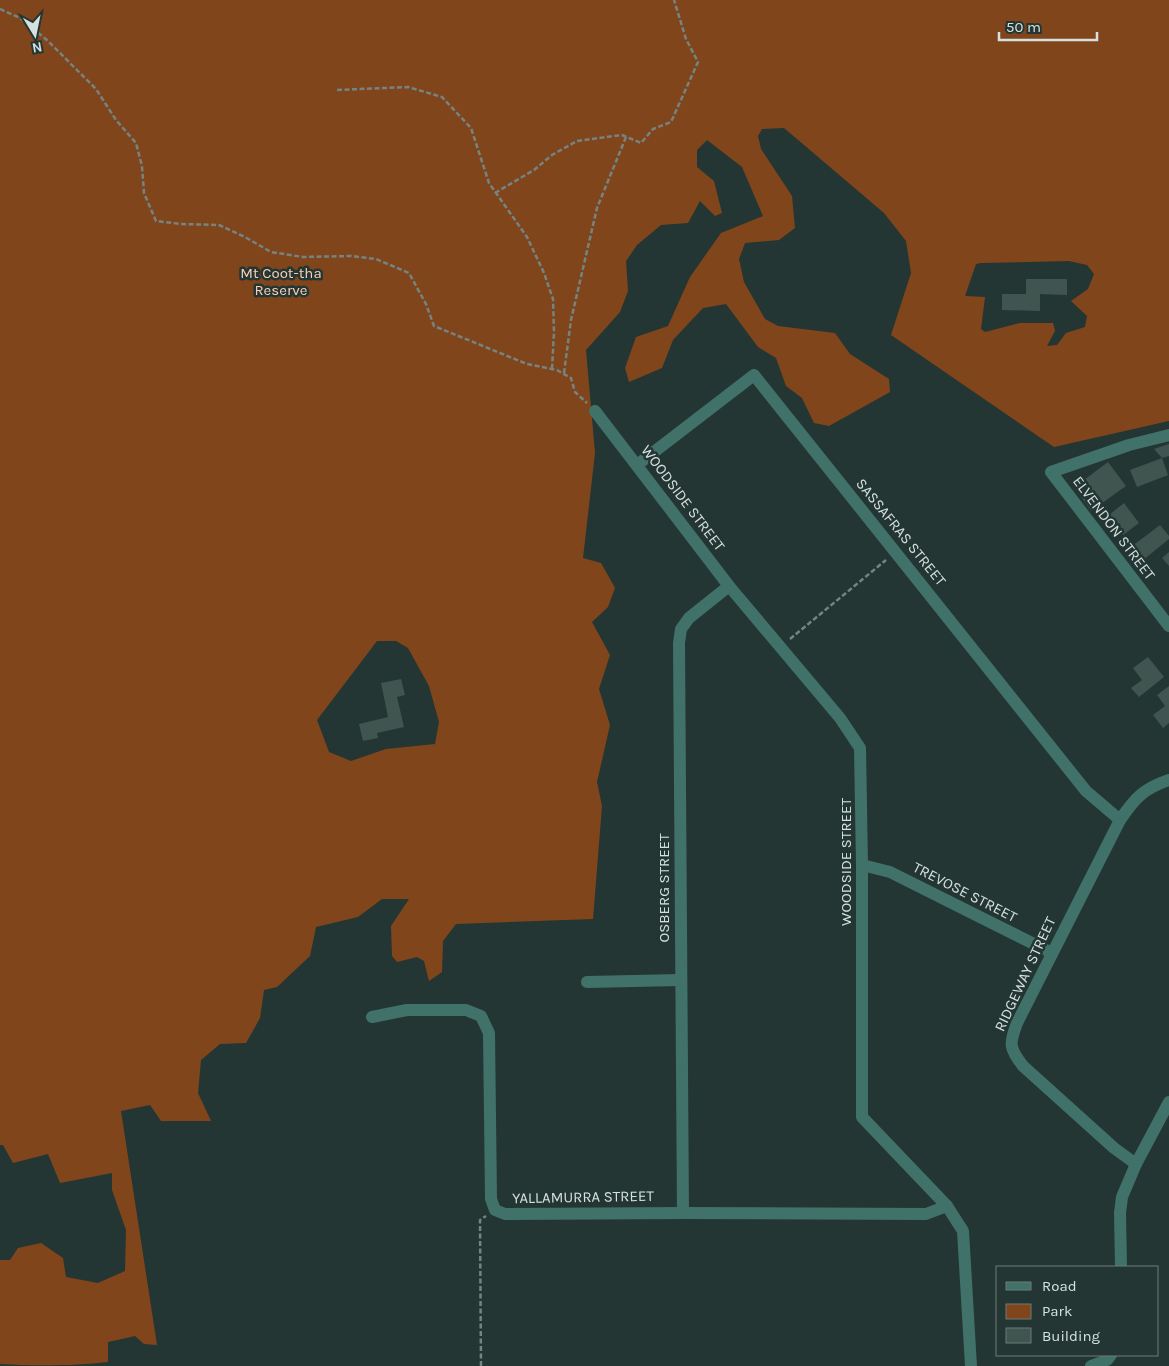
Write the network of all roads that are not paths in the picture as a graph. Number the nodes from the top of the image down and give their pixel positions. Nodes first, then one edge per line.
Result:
1 (595, 411) road end
2 (1169, 435) edge
3 (637, 465) junction
4 (729, 586) junction
5 (1169, 626) edge
6 (1169, 780) edge
7 (1120, 820) junction
8 (862, 865) junction
9 (1052, 953) junction
10 (680, 980) junction
11 (587, 982) dead end
12 (372, 1017) dead end
13 (1169, 1102) edge
14 (1136, 1164) junction
15 (948, 1206) junction
16 (683, 1212) junction
17 (1121, 1266) edge
18 (1110, 1356) edge
19 (971, 1366) edge
20 (1092, 1366) edge

1 - 3 street, WOODSIDE STREET
2 - 5 street, ELVENDON STREET
3 - 4 street, WOODSIDE STREET
3 - 7 street, SASSAFRAS STREET
4 - 8 street, WOODSIDE STREET
4 - 10 street, OSBERG STREET
6 - 7 street, RIDGEWAY STREET
7 - 9 street, RIDGEWAY STREET
8 - 9 street, TREVOSE STREET
8 - 15 street, WOODSIDE STREET
9 - 14 street, RIDGEWAY STREET
10 - 11 street
10 - 16 street, OSBERG STREET
12 - 16 street, YALLAMURRA STREET
13 - 14 street
14 - 17 street
15 - 16 street, YALLAMURRA STREET
15 - 19 street, WOODSIDE STREET
18 - 20 street

